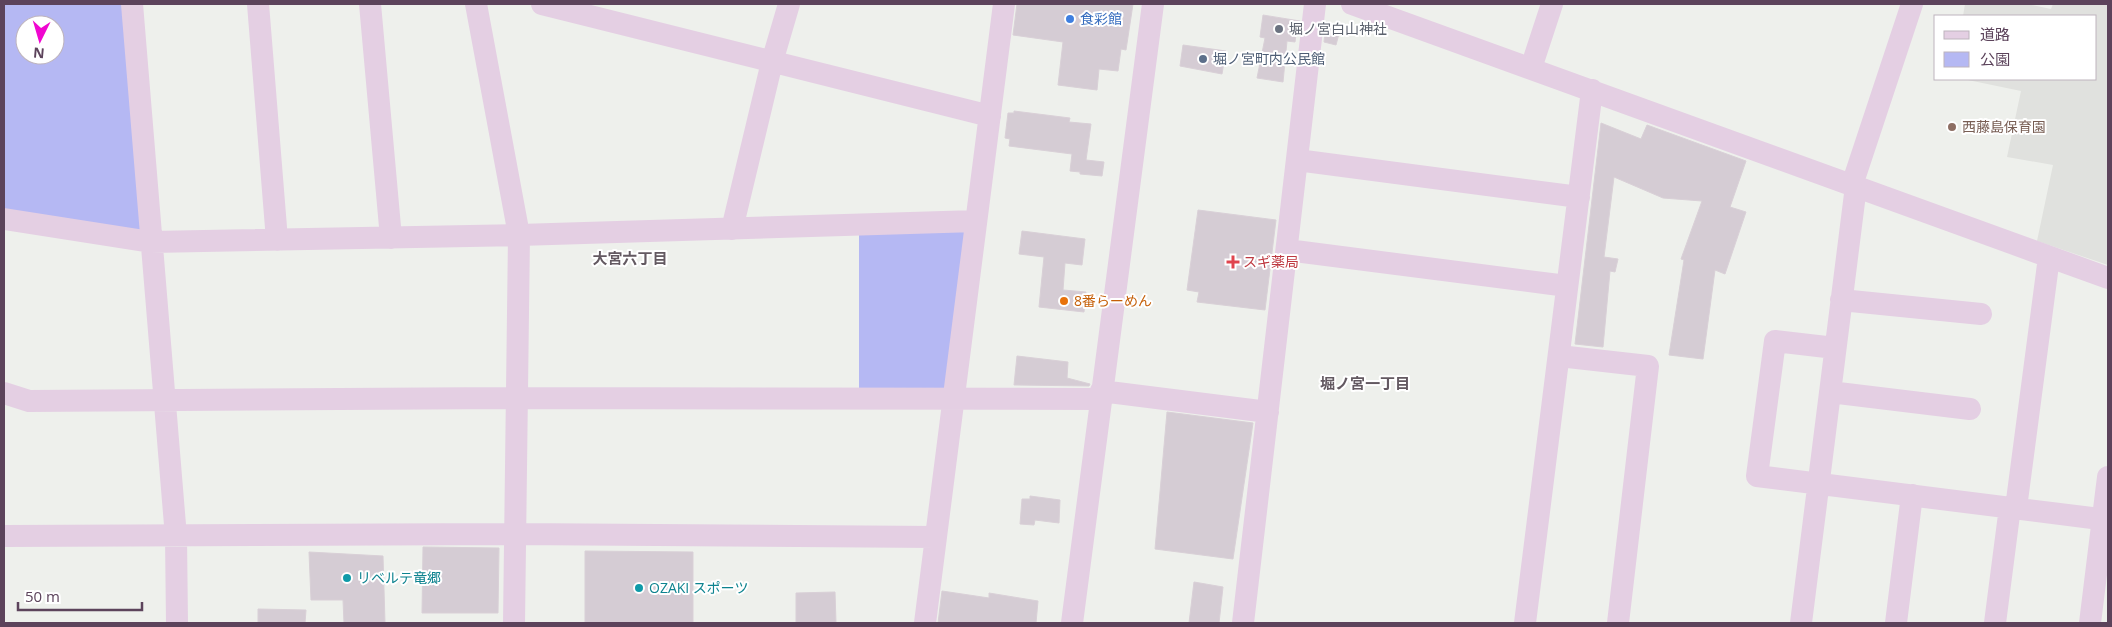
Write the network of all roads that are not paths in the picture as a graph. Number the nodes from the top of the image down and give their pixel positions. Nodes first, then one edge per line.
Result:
1 (132, 4) edge
2 (258, 4) edge
3 (370, 4) edge
4 (476, 4) edge
5 (789, 4) edge
6 (1004, 4) edge
7 (1153, 4) edge
8 (1315, 4) edge
9 (1352, 4) edge
10 (1552, 4) edge
11 (1912, 4) edge
12 (552, 5) edge
13 (772, 62) junction
14 (1531, 68) junction
15 (1592, 90) junction
16 (990, 116) junction
17 (1297, 160) junction
18 (1854, 186) junction
19 (1579, 197) junction
20 (4, 220) edge
21 (976, 221) junction
22 (732, 229) junction
23 (519, 235) junction
24 (391, 238) junction
25 (277, 240) junction
26 (152, 242) junction
27 (1287, 250) junction
28 (2049, 256) junction
29 (2108, 278) edge
30 (1568, 286) junction
31 (1841, 300) junction
32 (1981, 314) dead end
33 (1835, 348) junction
34 (1559, 356) junction
35 (1830, 392) junction
36 (4, 393) edge
37 (1101, 395) junction
38 (516, 398) junction
39 (954, 399) junction
40 (164, 400) junction
41 (1970, 409) dead end
42 (1268, 412) junction
43 (2108, 477) edge
44 (1818, 484) junction
45 (1912, 495) junction
46 (2013, 508) junction
47 (2106, 520) edge
48 (514, 534) junction
49 (4, 536) edge
50 (176, 537) junction
51 (936, 537) junction
52 (177, 623) edge
53 (514, 623) edge
54 (925, 623) edge
55 (1072, 623) edge
56 (1244, 623) edge
57 (1525, 623) edge
58 (1618, 623) edge
59 (1801, 623) edge
60 (1896, 623) edge
61 (1995, 623) edge
62 (2090, 623) edge

1 - 26 street
2 - 25 street
3 - 24 street
4 - 23 street
5 - 13 street
6 - 16 street
7 - 37 street
8 - 17 street
9 - 14 street
10 - 14 street
11 - 18 street
12 - 13 street
13 - 16 street
13 - 22 street
14 - 15 street
15 - 18 street
15 - 19 street
16 - 21 street
17 - 19 street
17 - 27 street
18 - 28 street
18 - 31 street
19 - 30 street
20 - 26 street
21 - 22 street
21 - 39 street
22 - 23 street
23 - 24 street
23 - 38 street
24 - 25 street
25 - 26 street
26 - 40 street
27 - 30 street
27 - 42 street
28 - 29 street
28 - 46 street
30 - 34 street
31 - 32 street
31 - 33 street
33 - 35 street
33 - 44 street
34 - 57 street
34 - 58 street
35 - 41 street
35 - 44 street
36 - 40 street
37 - 39 street
37 - 42 street
37 - 55 street
38 - 39 street
38 - 40 street
38 - 48 street
39 - 51 street
40 - 50 street
42 - 56 street
43 - 47 street
44 - 45 street
44 - 59 street
45 - 46 street
45 - 60 street
46 - 47 street
46 - 61 street
47 - 62 street
48 - 50 street
48 - 51 street
48 - 53 street
49 - 50 street
50 - 52 street
51 - 54 street

